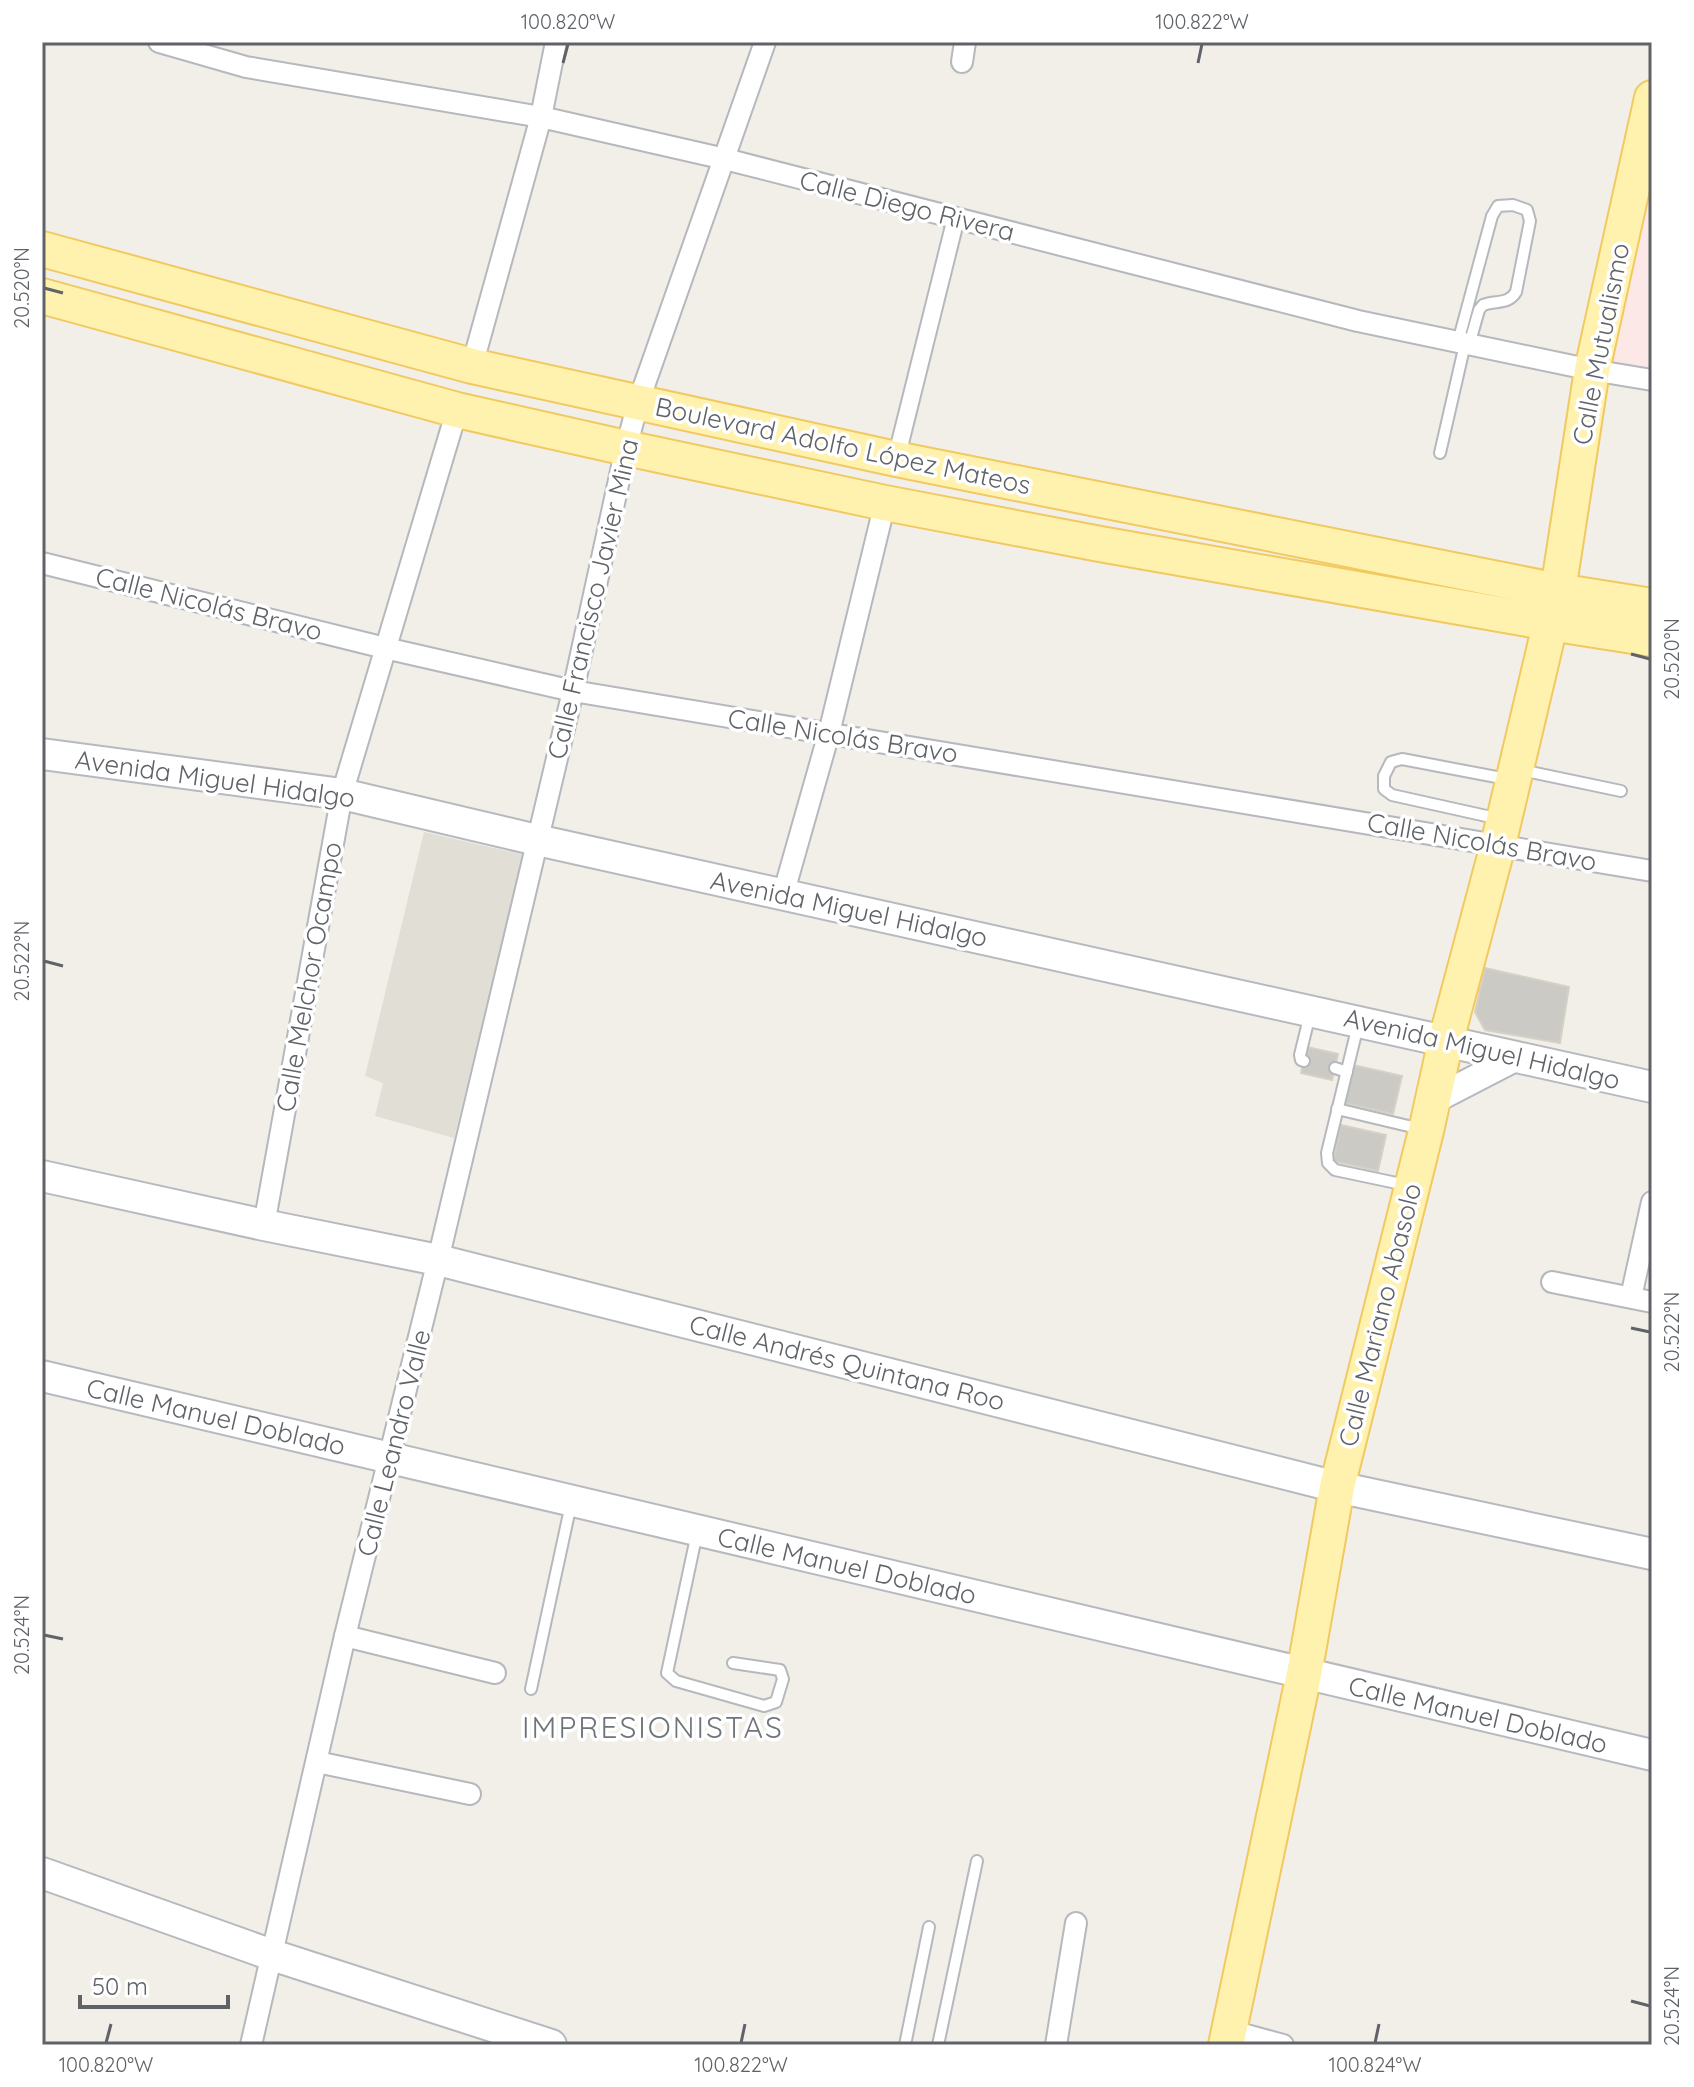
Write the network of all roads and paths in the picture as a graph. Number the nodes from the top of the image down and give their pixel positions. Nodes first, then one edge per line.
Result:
1 (159, 42) edge
2 (556, 42) edge
3 (765, 42) edge
4 (1652, 98) edge
5 (541, 117) junction
6 (725, 159) junction
7 (956, 218) junction
8 (42, 249) edge
9 (42, 296) edge
10 (1470, 320) junction
11 (1464, 343) junction
12 (472, 366) junction
13 (1592, 370) junction
14 (1652, 380) edge
15 (638, 403) junction
16 (457, 410) junction
17 (626, 448) junction
18 (1440, 453) dead end
19 (896, 459) junction
20 (885, 503) junction
21 (42, 563) edge
22 (1652, 606) edge
23 (1554, 607) junction
24 (1652, 639) edge
25 (385, 648) junction
26 (573, 691) junction
27 (829, 733) junction
28 (42, 754) edge
29 (1514, 774) junction
30 (1621, 791) dead end
31 (342, 794) junction
32 (1501, 832) junction
33 (537, 840) junction
34 (1652, 871) edge
35 (783, 895) junction
36 (1310, 1011) junction
37 (1359, 1021) junction
38 (1446, 1040) junction
39 (1517, 1057) junction
40 (1304, 1061) dead end
41 (1335, 1068) dead end
42 (1347, 1072) junction
43 (1652, 1087) edge
44 (1337, 1109) junction
45 (1429, 1116) junction
46 (42, 1176) edge
47 (1412, 1186) junction
48 (1652, 1202) edge
49 (264, 1225) junction
50 (438, 1260) junction
51 (1552, 1282) dead end
52 (1631, 1297) junction
53 (1652, 1302) edge
54 (42, 1376) edge
55 (390, 1459) junction
56 (1337, 1487) junction
57 (571, 1502) junction
58 (698, 1531) junction
59 (1652, 1554) edge
60 (345, 1636) junction
61 (733, 1663) dead end
62 (495, 1673) dead end
63 (1304, 1674) junction
64 (531, 1689) dead end
65 (1652, 1755) edge
66 (317, 1762) junction
67 (470, 1794) dead end
68 (977, 1861) dead end
69 (42, 1873) edge
70 (1076, 1923) dead end
71 (929, 1927) dead end
72 (272, 1955) junction
73 (1227, 2038) edge
74 (251, 2045) edge
75 (551, 2045) edge
76 (905, 2045) edge
77 (938, 2045) edge
78 (1056, 2045) edge
79 (1283, 2045) edge

1 - 5 street, Calle Diego Rivera
2 - 5 street
3 - 6 street, Calle Francisco Javier Mina
4 - 13 main road, Calle Mutualismo
5 - 6 street, Calle Diego Rivera
5 - 12 street
6 - 7 street, Calle Diego Rivera
6 - 15 street, Calle Francisco Javier Mina
7 - 11 street, Calle Diego Rivera
7 - 19 street
8 - 12 main road, Boulevard Adolfo López Mateos
9 - 16 main road, Boulevard Adolfo López Mateos
10 - 10 lane
10 - 11 lane
11 - 13 street, Calle Diego Rivera
11 - 18 lane
12 - 15 main road, Boulevard Adolfo López Mateos
13 - 14 street, Calle Diego Rivera
13 - 23 main road, Calle Mutualismo
15 - 17 street, Calle Francisco Javier Mina
15 - 19 main road, Boulevard Adolfo López Mateos
16 - 17 main road, Boulevard Adolfo López Mateos
16 - 25 street, Calle Melchor Ocampo
17 - 20 main road, Boulevard Adolfo López Mateos
17 - 26 street, Calle Francisco Javier Mina
19 - 23 main road, Boulevard Adolfo López Mateos
20 - 23 main road, Boulevard Adolfo López Mateos
20 - 27 street
21 - 25 street, Calle Nicolás Bravo
22 - 23 main road, Boulevard Adolfo López Mateos
23 - 24 main road, Boulevard Adolfo López Mateos
23 - 29 main road, Calle Mariano Abasolo
25 - 26 street, Calle Nicolás Bravo
25 - 31 street, Calle Melchor Ocampo
26 - 27 street, Calle Nicolás Bravo
26 - 33 street, Calle Francisco Javier Mina
27 - 32 street, Calle Nicolás Bravo
27 - 35 street
28 - 31 main road, Avenida Miguel Hidalgo
29 - 30 lane
29 - 32 main road, Calle Mariano Abasolo
29 - 32 lane
31 - 33 main road, Avenida Miguel Hidalgo
31 - 49 street, Calle Melchor Ocampo
32 - 34 street, Calle Nicolás Bravo
32 - 38 main road, Calle Mariano Abasolo
33 - 35 main road, Avenida Miguel Hidalgo
33 - 50 street, Calle Leandro Valle
35 - 36 main road, Avenida Miguel Hidalgo
36 - 37 main road, Avenida Miguel Hidalgo
36 - 40 lane
37 - 38 main road, Avenida Miguel Hidalgo
37 - 42 lane
38 - 39 main road, Avenida Miguel Hidalgo
38 - 45 main road, Calle Mariano Abasolo
39 - 43 main road, Avenida Miguel Hidalgo
39 - 45 street
41 - 42 lane
42 - 44 lane
44 - 45 lane
44 - 47 lane
45 - 47 main road, Calle Mariano Abasolo
46 - 49 main road, Calle Andrés Quintana Roo
47 - 56 main road, Calle Mariano Abasolo
48 - 52 street
49 - 50 main road, Calle Andrés Quintana Roo
50 - 55 street, Calle Leandro Valle
50 - 56 main road, Calle Andrés Quintana Roo
51 - 52 street
52 - 53 street
54 - 55 main road, Calle Manuel Doblado
55 - 57 main road, Calle Manuel Doblado
55 - 60 street, Calle Leandro Valle
56 - 59 main road, Calle Andrés Quintana Roo
56 - 63 main road, Calle Mariano Abasolo
57 - 58 main road, Calle Manuel Doblado
57 - 64 lane
58 - 61 lane
58 - 63 main road, Calle Manuel Doblado
60 - 62 street
60 - 66 street, Calle Leandro Valle
63 - 65 main road, Calle Manuel Doblado
63 - 73 main road, Calle Mariano Abasolo
66 - 67 street
66 - 72 street, Calle Leandro Valle
68 - 77 lane
69 - 72 main road
70 - 78 street
71 - 76 lane
72 - 74 street, Calle Leandro Valle
72 - 75 main road
73 - 79 street

